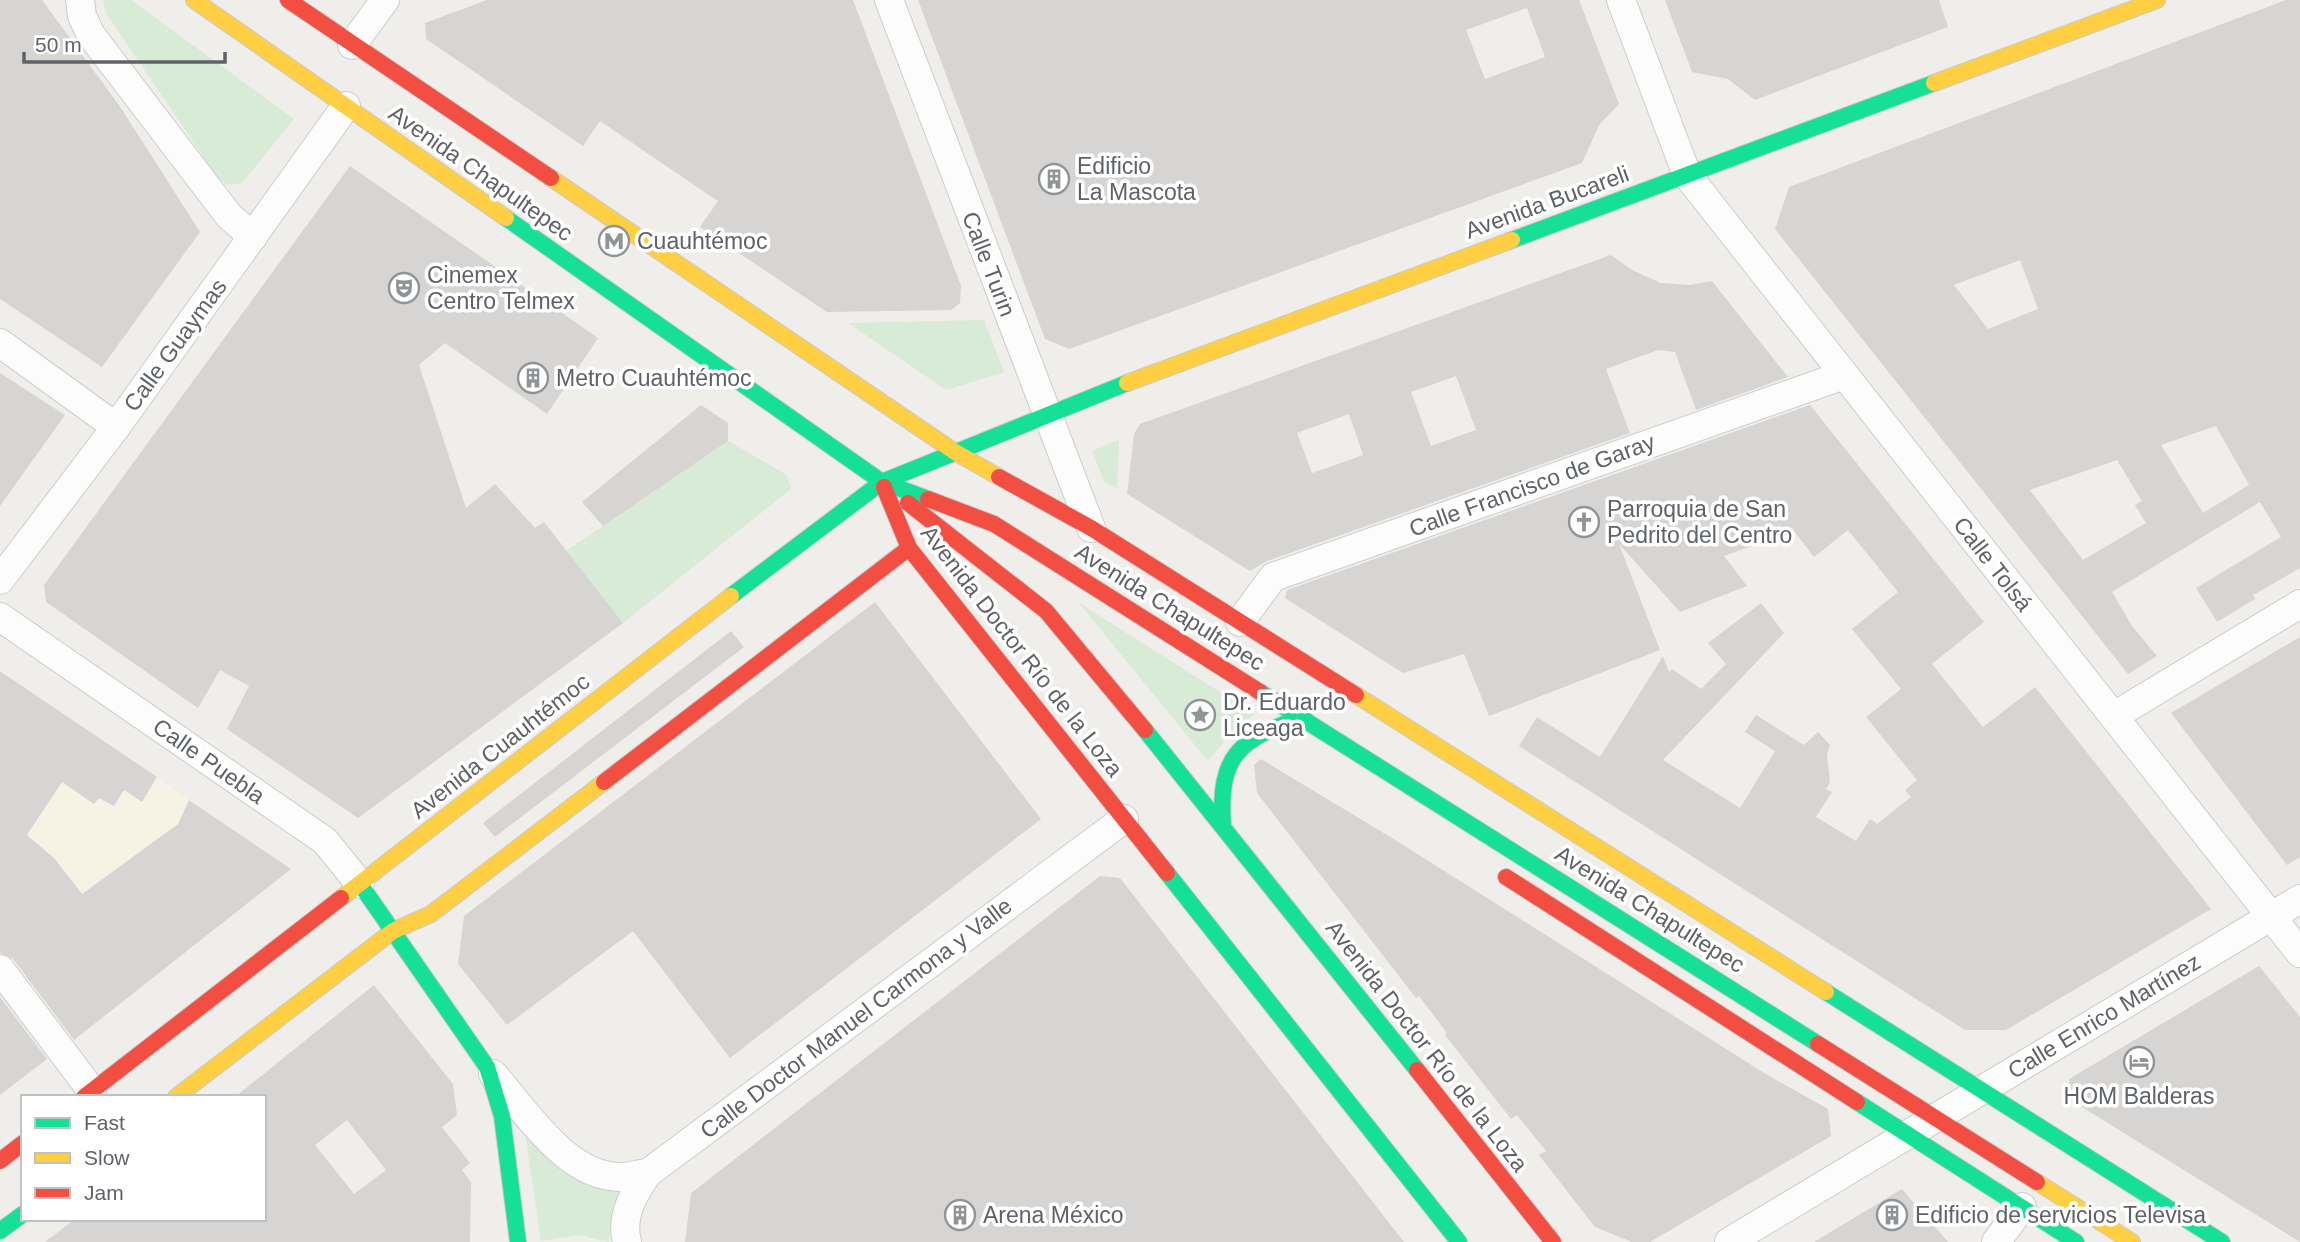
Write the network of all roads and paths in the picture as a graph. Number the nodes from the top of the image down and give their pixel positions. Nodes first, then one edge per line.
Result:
1 (80, 0) edge
2 (194, 0) edge
3 (288, 0) edge
4 (385, 0) edge
5 (889, 0) edge
6 (1621, 0) edge
7 (2157, 0) edge
8 (352, 45) junction
9 (346, 106) junction
10 (1687, 175) junction
11 (253, 237) junction
12 (0, 343) edge
13 (1844, 375) junction
14 (1045, 413) junction
15 (116, 427) junction
16 (955, 452) junction
17 (882, 482) junction
18 (1091, 528) junction
19 (909, 548) junction
20 (0, 580) edge
21 (2300, 604) edge
22 (0, 617) edge
23 (1240, 622) junction
24 (2114, 716) junction
25 (1304, 717) junction
26 (1272, 727) junction
27 (1295, 742) dead end
28 (1124, 819) junction
29 (1223, 825) junction
30 (1494, 869) dead end
31 (360, 884) junction
32 (2300, 900) edge
33 (2272, 916) junction
34 (393, 931) junction
35 (2300, 953) edge
36 (0, 970) edge
37 (487, 1067) junction
38 (1982, 1090) junction
39 (88, 1094) edge
40 (179, 1095) edge
41 (1935, 1117) junction
42 (1908, 1133) junction
43 (21, 1145) edge
44 (0, 1161) edge
45 (648, 1173) junction
46 (2022, 1208) junction
47 (21, 1215) edge
48 (0, 1231) edge
49 (518, 1242) edge
50 (627, 1242) edge
51 (1459, 1242) edge
52 (1553, 1242) edge
53 (1730, 1242) edge
54 (1996, 1242) edge
55 (2076, 1242) edge
56 (2132, 1242) edge
57 (2222, 1242) edge

1 - 11 street
2 - 9 main road, Avenida Chapultepec
3 - 8 main road, Avenida Chapultepec
4 - 8 street
5 - 14 street, Calle Turin
6 - 10 street, Calle Tolsá
7 - 10 main road, Avenida Bucareli
8 - 16 main road, Avenida Chapultepec
9 - 11 street, Calle Guaymas
9 - 17 main road, Avenida Chapultepec
10 - 13 street, Calle Tolsá
10 - 14 main road, Avenida Bucareli
11 - 15 street, Calle Guaymas
12 - 15 street
13 - 23 street, Calle Francisco de Garay
13 - 24 street, Calle Tolsá
14 - 16 main road, Avenida Bucareli
14 - 18 street, Calle Turin
15 - 20 street, Calle Guaymas
16 - 17 main road, Avenida Cuauhtémoc
16 - 18 main road, Avenida Chapultepec
17 - 19 main road, Avenida Doctor Río de la Loza
17 - 25 main road, Avenida Chapultepec
17 - 29 main road, Avenida Doctor Río de la Loza
17 - 31 main road, Avenida Cuauhtémoc
18 - 23 main road, Avenida Chapultepec
19 - 28 main road, Avenida Doctor Río de la Loza
19 - 34 main road
21 - 24 street
22 - 31 street, Calle Puebla
23 - 38 main road, Avenida Chapultepec
24 - 33 street, Calle Tolsá
25 - 26 main road
25 - 41 main road, Avenida Chapultepec
26 - 27 main road
26 - 29 main road
28 - 45 street, Calle Doctor Manuel Carmona y Valle
28 - 51 main road, Avenida Doctor Río de la Loza
29 - 52 main road, Avenida Doctor Río de la Loza
30 - 42 main road
31 - 34 main road, Calle Puebla
31 - 39 main road, Avenida Cuauhtémoc
32 - 33 street, Calle Enrico Martínez
33 - 35 street, Calle Tolsá
33 - 38 street, Calle Enrico Martínez
34 - 37 main road, Calle Puebla
34 - 40 main road
36 - 39 street
37 - 45 street
37 - 49 main road, Calle Puebla
38 - 41 street, Calle Enrico Martínez
38 - 57 main road, Avenida Chapultepec
41 - 42 street, Calle Enrico Martínez
41 - 56 main road, Avenida Chapultepec
42 - 46 main road
42 - 53 street, Calle Enrico Martínez
43 - 44 main road
45 - 50 street, Calle Doctor Manuel Carmona y Valle
46 - 54 street
46 - 55 main road
47 - 48 main road

